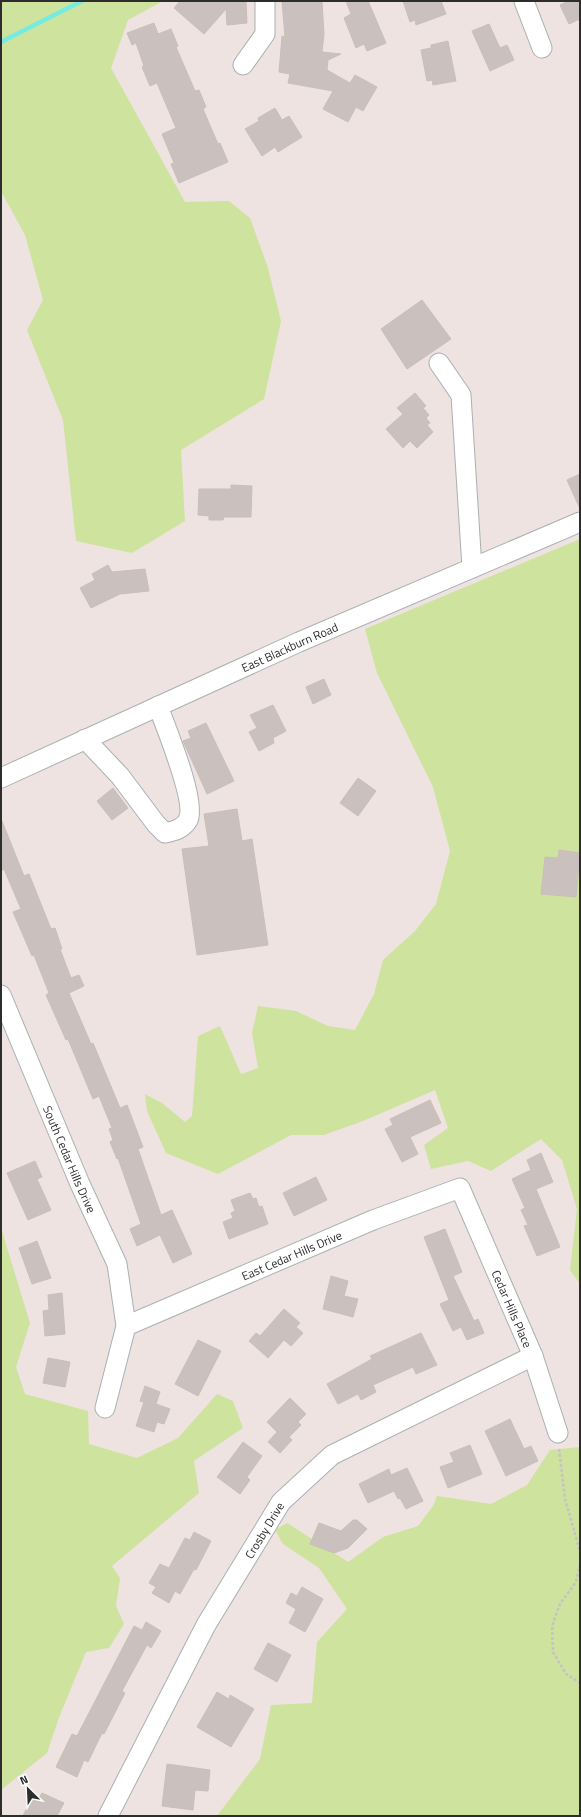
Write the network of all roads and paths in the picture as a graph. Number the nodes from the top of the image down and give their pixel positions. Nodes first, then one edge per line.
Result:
1 (265, 1) edge
2 (524, 1) edge
3 (542, 48) dead end
4 (243, 65) dead end
5 (439, 363) dead end
6 (580, 522) edge
7 (472, 568) junction
8 (158, 706) junction
9 (85, 740) junction
10 (1, 778) edge
11 (1, 995) edge
12 (460, 1188) joint
13 (126, 1326) junction
14 (533, 1356) junction
15 (105, 1408) dead end
16 (558, 1433) joint
17 (580, 1551) edge
18 (580, 1564) edge
19 (580, 1683) edge
20 (108, 1816) edge

1 - 4 street
2 - 3 street
5 - 7 street
6 - 7 street, East Blackburn Road
7 - 8 street, East Blackburn Road
8 - 9 street, East Blackburn Road
8 - 9 street
9 - 10 street, East Blackburn Road
11 - 13 street, South Cedar Hills Drive
12 - 13 street, East Cedar Hills Drive
12 - 14 street, Cedar Hills Place
13 - 15 street
14 - 16 street, Cedar Hills Place
14 - 20 street, Crosby Drive
16 - 17 path
18 - 19 path

